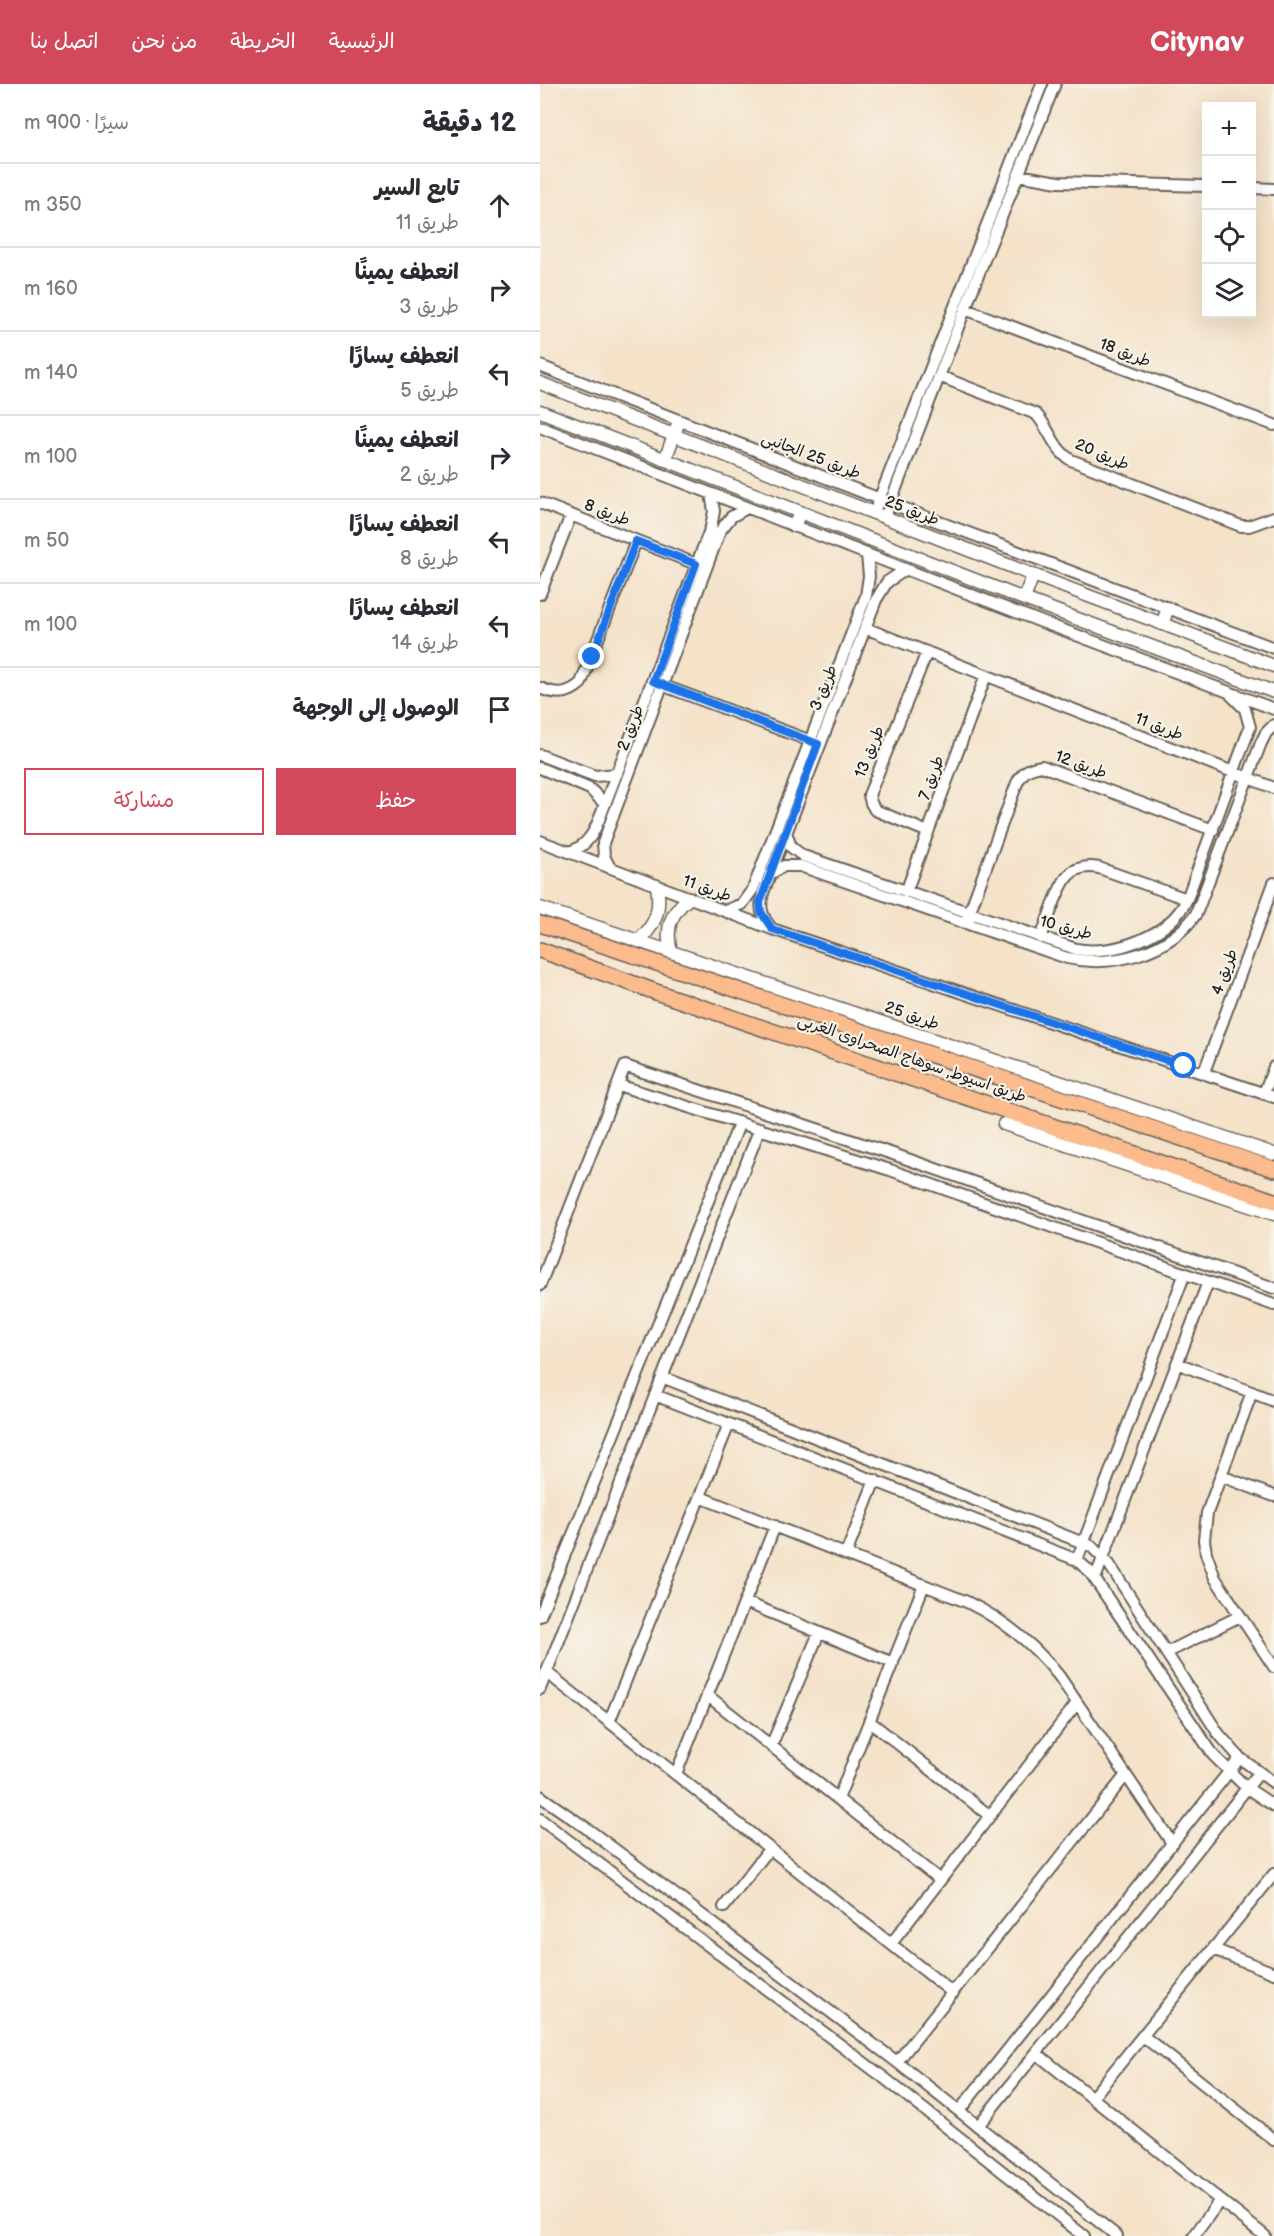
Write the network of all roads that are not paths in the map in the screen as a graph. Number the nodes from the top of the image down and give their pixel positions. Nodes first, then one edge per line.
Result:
1 (1042, 84) edge
2 (1055, 84) edge
3 (1027, 138) junction
4 (1018, 175) junction
5 (1202, 186) edge
6 (1256, 188) edge
7 (1274, 189) edge
8 (980, 258) junction
9 (965, 309) junction
10 (540, 366) edge
11 (939, 376) junction
12 (540, 383) edge
13 (540, 411) edge
14 (679, 421) junction
15 (1274, 424) edge
16 (540, 427) edge
17 (674, 435) junction
18 (665, 460) junction
19 (711, 494) junction
20 (885, 501) junction
21 (540, 503) edge
22 (747, 508) junction
23 (800, 513) junction
24 (571, 515) junction
25 (880, 516) junction
26 (1274, 517) edge
27 (795, 526) junction
28 (636, 541) junction
29 (867, 555) junction
30 (696, 564) junction
31 (905, 570) junction
32 (1033, 575) junction
33 (540, 594) edge
34 (1024, 599) junction
35 (1168, 608) junction
36 (1162, 624) junction
37 (865, 627) junction
38 (1274, 648) edge
39 (927, 652) junction
40 (1274, 666) edge
41 (986, 675) junction
42 (658, 683) junction
43 (540, 688) edge
44 (1224, 689) junction
45 (1274, 692) edge
46 (1274, 709) edge
47 (1274, 725) edge
48 (814, 743) junction
49 (540, 755) edge
50 (540, 768) edge
51 (1234, 772) junction
52 (617, 774) junction
53 (1247, 778) junction
54 (1274, 788) edge
55 (605, 804) junction
56 (1213, 830) junction
57 (786, 832) junction
58 (928, 832) junction
59 (540, 841) edge
60 (569, 852) junction
61 (610, 868) junction
62 (770, 874) junction
63 (1274, 883) edge
64 (657, 886) junction
65 (906, 892) junction
66 (689, 898) junction
67 (1185, 904) junction
68 (540, 908) edge
69 (725, 911) junction
70 (1196, 914) junction
71 (967, 918) junction
72 (540, 924) edge
73 (772, 929) junction
74 (1041, 938) junction
75 (638, 940) junction
76 (540, 950) edge
77 (671, 952) junction
78 (1086, 956) junction
79 (1274, 1067) edge
80 (1204, 1072) junction
81 (618, 1085) junction
82 (1269, 1095) edge
83 (1006, 1117) junction
84 (740, 1122) junction
85 (760, 1128) junction
86 (1274, 1154) edge
87 (1274, 1170) edge
88 (1274, 1201) edge
89 (1274, 1214) edge
90 (1185, 1274) junction
91 (1208, 1282) junction
92 (540, 1285) edge
93 (1274, 1288) edge
94 (1274, 1305) edge
95 (1177, 1363) junction
96 (662, 1377) junction
97 (1252, 1392) junction
98 (655, 1395) junction
99 (1274, 1401) edge
100 (729, 1424) junction
101 (1221, 1476) junction
102 (875, 1480) junction
103 (1274, 1496) edge
104 (700, 1497) junction
105 (775, 1526) junction
106 (1084, 1542) junction
107 (846, 1554) junction
108 (1104, 1557) junction
109 (1077, 1560) junction
110 (1095, 1579) junction
111 (924, 1585) junction
112 (745, 1602) junction
113 (1240, 1616) junction
114 (540, 1617) edge
115 (819, 1632) junction
116 (1166, 1653) junction
117 (893, 1663) junction
118 (1274, 1666) edge
119 (546, 1672) junction
120 (540, 1689) edge
121 (707, 1695) junction
122 (1077, 1703) junction
123 (869, 1721) junction
124 (609, 1722) junction
125 (771, 1746) junction
126 (1240, 1758) junction
127 (1229, 1771) junction
128 (1259, 1773) junction
129 (676, 1774) junction
130 (1126, 1775) junction
131 (1274, 1783) edge
132 (1247, 1788) junction
133 (540, 1796) edge
134 (838, 1799) junction
135 (1274, 1806) edge
136 (990, 1816) junction
137 (540, 1820) edge
138 (1172, 1843) junction
139 (770, 1848) junction
140 (1274, 1874) edge
141 (940, 1880) junction
142 (1270, 1887) edge
143 (724, 1907) dead end
144 (891, 1944) junction
145 (1213, 1949) junction
146 (1274, 1973) edge
147 (953, 1993) junction
148 (1143, 2036) junction
149 (1036, 2053) junction
150 (897, 2062) junction
151 (1092, 2098) junction
152 (959, 2111) junction
153 (978, 2126) junction
154 (1274, 2140) edge
155 (1220, 2200) junction
156 (1084, 2236) edge
157 (1117, 2236) edge
158 (1194, 2236) edge
159 (1265, 2236) edge

1 - 3 street
2 - 3 street
3 - 4 street
3 - 8 street
4 - 5 street
4 - 8 street
6 - 7 street
8 - 9 street
8 - 20 street
9 - 11 street
9 - 15 street, طريق 18
10 - 14 street, طريق 25 الجانبى
11 - 20 street
11 - 26 street, طريق 20
12 - 17 street, طريق 25
13 - 18 street
14 - 17 street
14 - 20 street, طريق 25 الجانبى
16 - 19 street
17 - 18 street
17 - 25 street, طريق 25
18 - 23 street
19 - 22 street
19 - 30 street, طريق 2
20 - 25 street
20 - 35 street, طريق 25 الجانبى
21 - 24 street, طريق 8
22 - 27 street
22 - 42 street, طريق 2
23 - 27 street
23 - 34 street
24 - 28 street, طريق 8
24 - 33 street
25 - 32 street, طريق 25
27 - 29 street
28 - 30 street, طريق 8
28 - 43 street
29 - 31 street
29 - 48 street, طريق 3
30 - 42 street, طريق 2
31 - 37 street, طريق 3
31 - 44 street
32 - 34 street
32 - 36 street, طريق 25
34 - 45 street
35 - 36 street
35 - 38 street, طريق 25 الجانبى
36 - 40 street, طريق 25
37 - 39 street, طريق 11
37 - 48 street, طريق 3
39 - 41 street, طريق 11
39 - 58 street, طريق 13
41 - 51 street, طريق 11
41 - 58 street, طريق 7
42 - 48 street
42 - 52 street, طريق 2
42 - 61 street, طريق 2
44 - 46 street
44 - 51 street, طريق 10
47 - 53 street, طريق 10
48 - 57 street, طريق 3
48 - 69 street, طريق 3
49 - 52 street
50 - 55 street
51 - 53 street, طريق 11
51 - 56 street, طريق 10
52 - 55 street, طريق 2
53 - 54 street, طريق 11
53 - 70 street, طريق 10
55 - 60 street, طريق 2
56 - 67 street, طريق 10
56 - 71 street, طريق 12
57 - 62 street, طريق 3
57 - 65 street, طريق 10
58 - 65 street, طريق 7
59 - 60 street, طريق 11
60 - 61 street, طريق 11
61 - 64 street, طريق 11
62 - 71 street, طريق 10
62 - 73 street, طريق 3
63 - 80 street, طريق 4
64 - 66 street, طريق 11
64 - 75 street
65 - 71 street, طريق 10
66 - 69 street, طريق 11
66 - 77 street
67 - 70 street
67 - 74 street
67 - 78 street, طريق 10
68 - 75 street, طريق 25
69 - 73 street, طريق 11
70 - 78 street, طريق 10
71 - 74 street, طريق 10
71 - 78 street, طريق 10
72 - 87 main road, طريق اسيوط, سوهاج الصحراوى الغربى
73 - 80 street, طريق 11
74 - 78 street, طريق 10
75 - 77 street, طريق 25
76 - 83 main road, طريق اسيوط, سوهاج الصحراوى الغربى
77 - 86 street, طريق 25
79 - 82 street
80 - 82 street, طريق 11
81 - 84 street
81 - 92 street
81 - 93 street
83 - 88 main road, طريق اسيوط, سوهاج الصحراوى الغربى
83 - 89 street
84 - 85 street
84 - 114 street
85 - 90 street
85 - 96 street
90 - 91 street
90 - 106 street
91 - 94 street
91 - 95 street
95 - 97 street
95 - 108 street
96 - 98 street
96 - 106 street
97 - 99 street
97 - 101 street
98 - 100 street
98 - 119 street
100 - 102 street
100 - 104 street
101 - 103 street
101 - 113 street
102 - 107 street
102 - 109 street
104 - 105 street
104 - 124 street
105 - 107 street
105 - 112 street
106 - 108 street
106 - 109 street
107 - 111 street
108 - 110 street
108 - 116 street
109 - 110 street
110 - 127 street
111 - 117 street
111 - 122 street
112 - 115 street
112 - 121 street
113 - 116 street
113 - 118 street
115 - 117 street
115 - 125 street
116 - 126 street
117 - 123 street
119 - 120 street
119 - 124 street
121 - 125 street
121 - 129 street
122 - 130 street
122 - 136 street
123 - 134 street
123 - 136 street
124 - 129 street
125 - 134 street
126 - 127 street
126 - 128 street
127 - 132 street
127 - 138 street
128 - 131 street
128 - 132 street
129 - 139 street
130 - 138 street
130 - 147 street
132 - 135 street
132 - 149 street
133 - 150 street
134 - 141 street
136 - 141 street
137 - 156 street
138 - 152 street
139 - 143 street
139 - 144 street
140 - 142 street
141 - 144 street
142 - 145 street
144 - 147 street
145 - 146 street
145 - 148 street
147 - 150 street
148 - 151 street
148 - 154 street
149 - 151 street
149 - 153 street
150 - 152 street
151 - 155 street
152 - 153 street
153 - 157 street
155 - 158 street
155 - 159 street

